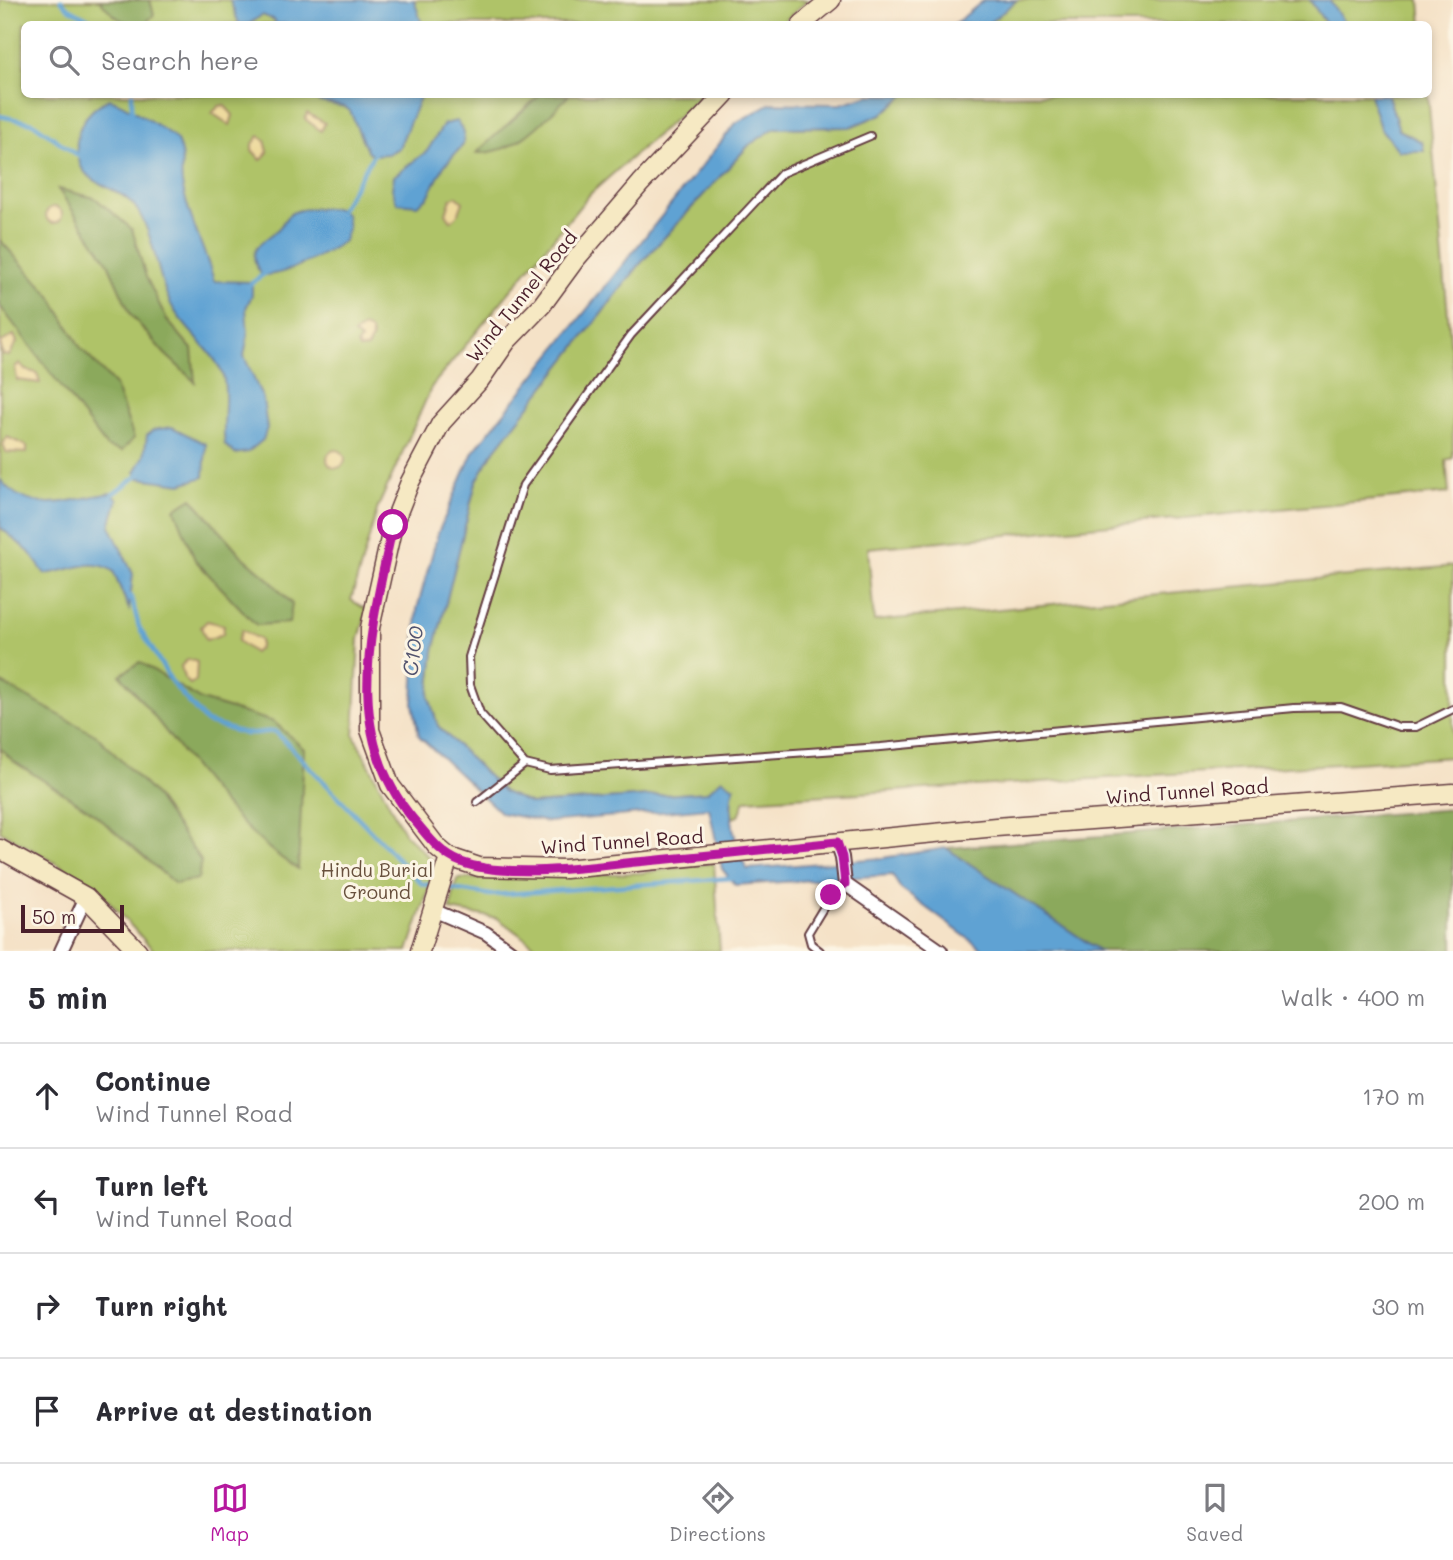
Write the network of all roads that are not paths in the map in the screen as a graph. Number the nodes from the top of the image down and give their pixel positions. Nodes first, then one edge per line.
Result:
1 (831, 0) edge
2 (806, 21) edge
3 (721, 98) edge
4 (870, 136) dead end
5 (1453, 709) edge
6 (525, 764) junction
7 (1453, 793) edge
8 (477, 802) dead end
9 (0, 849) edge
10 (839, 849) junction
11 (449, 857) junction
12 (845, 882) junction
13 (438, 896) junction
14 (86, 897) junction
15 (61, 951) edge
16 (138, 951) edge
17 (420, 951) edge
18 (511, 951) edge
19 (820, 951) edge
20 (940, 951) edge

1 - 2 street
3 - 11 street, Wind Tunnel Road
4 - 6 lane
5 - 6 lane
6 - 8 lane
7 - 10 street, Wind Tunnel Road
9 - 14 street
10 - 11 street, Wind Tunnel Road
10 - 12 street
11 - 13 street
12 - 19 lane
12 - 20 street
13 - 17 street
13 - 18 street
14 - 15 street
14 - 16 street

